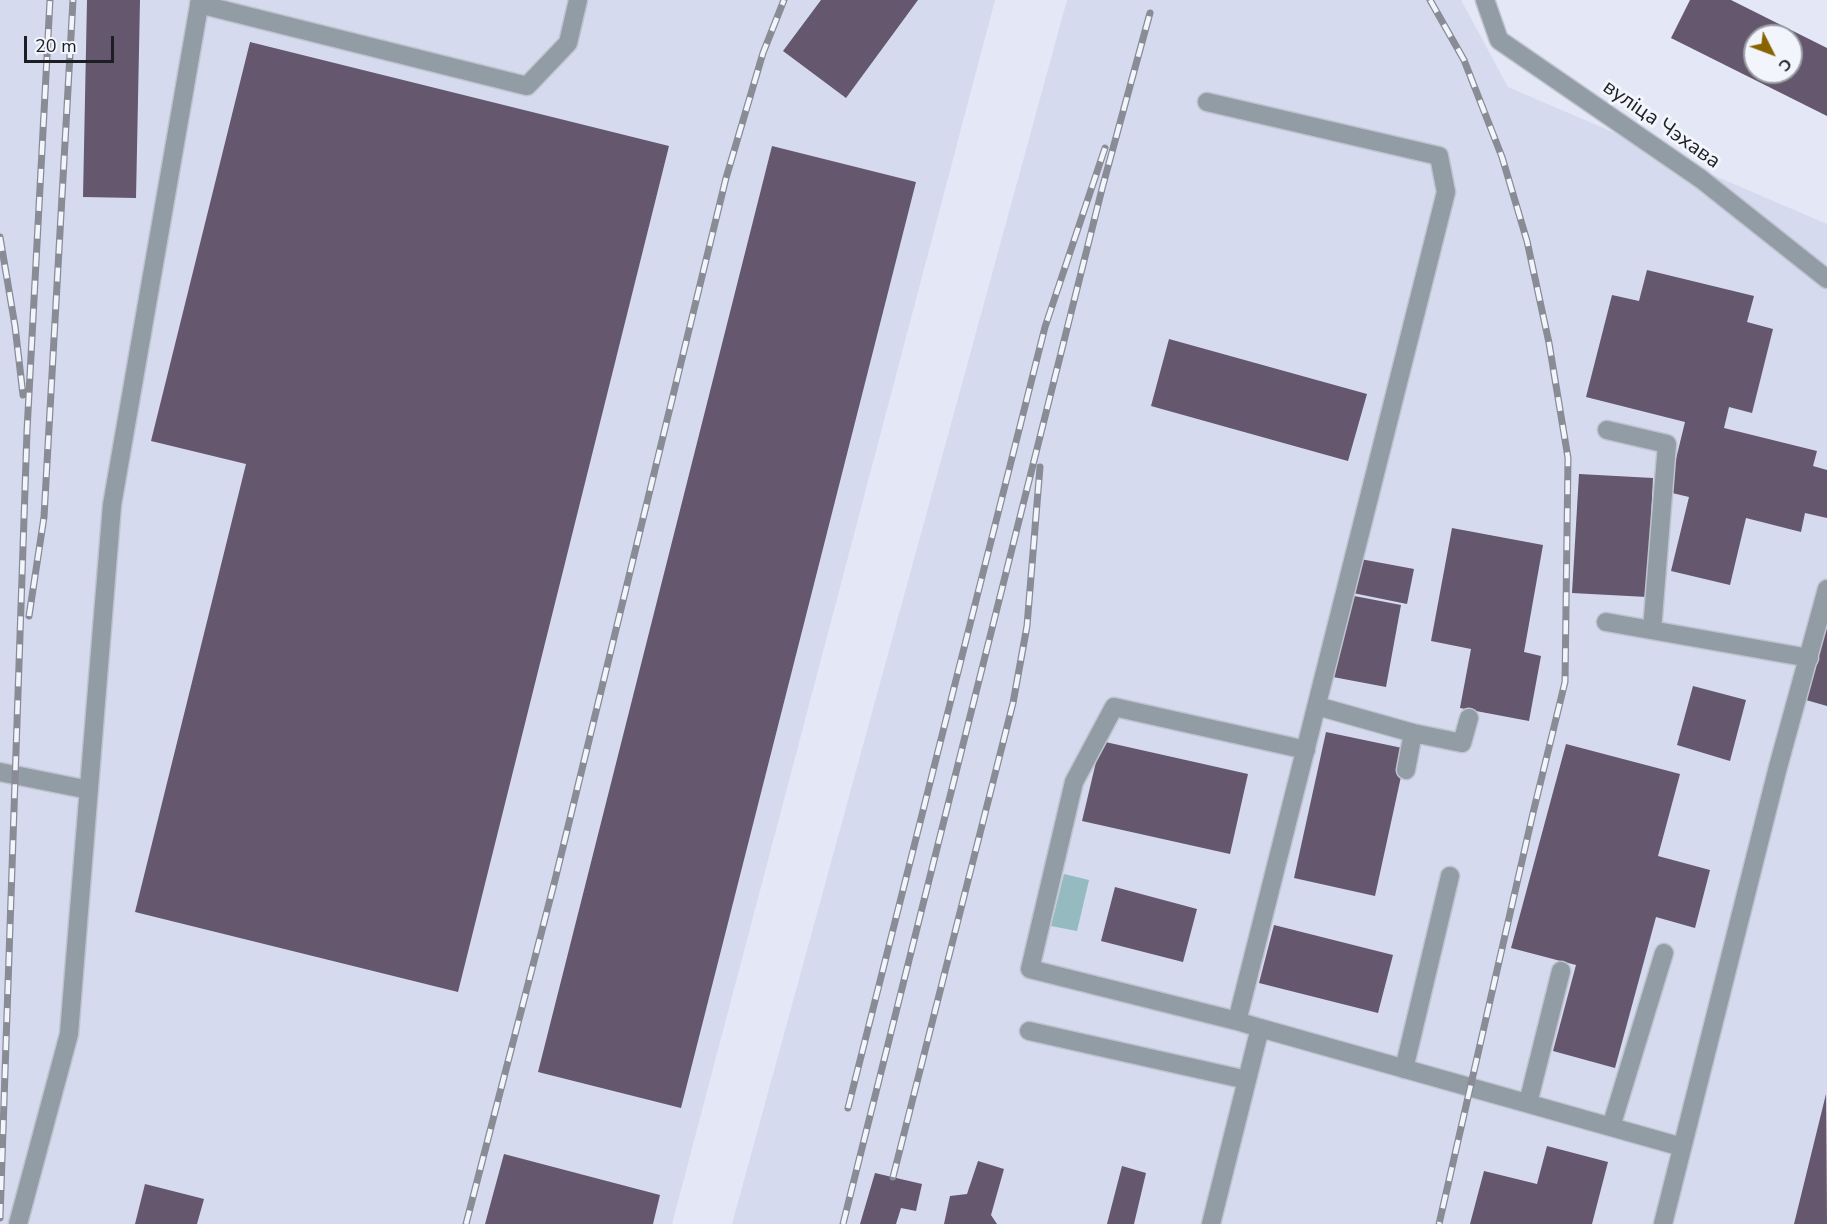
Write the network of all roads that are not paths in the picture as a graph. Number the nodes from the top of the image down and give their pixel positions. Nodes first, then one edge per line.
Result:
1 (578, 0) edge
2 (1485, 0) edge
3 (200, 2) edge
4 (1207, 102) dead end
5 (1825, 279) edge
6 (1607, 430) dead end
7 (1827, 589) edge
8 (1606, 622) dead end
9 (1652, 630) junction
10 (1809, 658) junction
11 (1317, 706) junction
12 (1469, 718) dead end
13 (1413, 733) junction
14 (1305, 750) junction
15 (1406, 770) dead end
16 (0, 772) edge
17 (89, 790) junction
18 (1450, 876) dead end
19 (1664, 953) dead end
20 (1561, 971) dead end
21 (1237, 1021) junction
22 (1260, 1028) junction
23 (1029, 1031) dead end
24 (1404, 1069) junction
25 (1247, 1080) junction
26 (1528, 1103) junction
27 (1611, 1127) junction
28 (1683, 1147) junction
29 (18, 1224) edge
30 (1211, 1224) edge
31 (1663, 1224) edge

1 - 3 street
2 - 5 street, вуліца Чэхава
3 - 17 street
4 - 11 street
6 - 9 street
7 - 10 street
8 - 9 street
9 - 10 street
10 - 28 street
11 - 13 street
11 - 14 street
12 - 13 street
13 - 15 street
14 - 21 street
14 - 21 street
16 - 17 street
17 - 29 street
18 - 24 street
19 - 27 street
20 - 26 street
21 - 22 street
22 - 24 street
22 - 25 street
23 - 25 street
24 - 26 street
25 - 30 street
26 - 27 street
27 - 28 street
28 - 31 street

